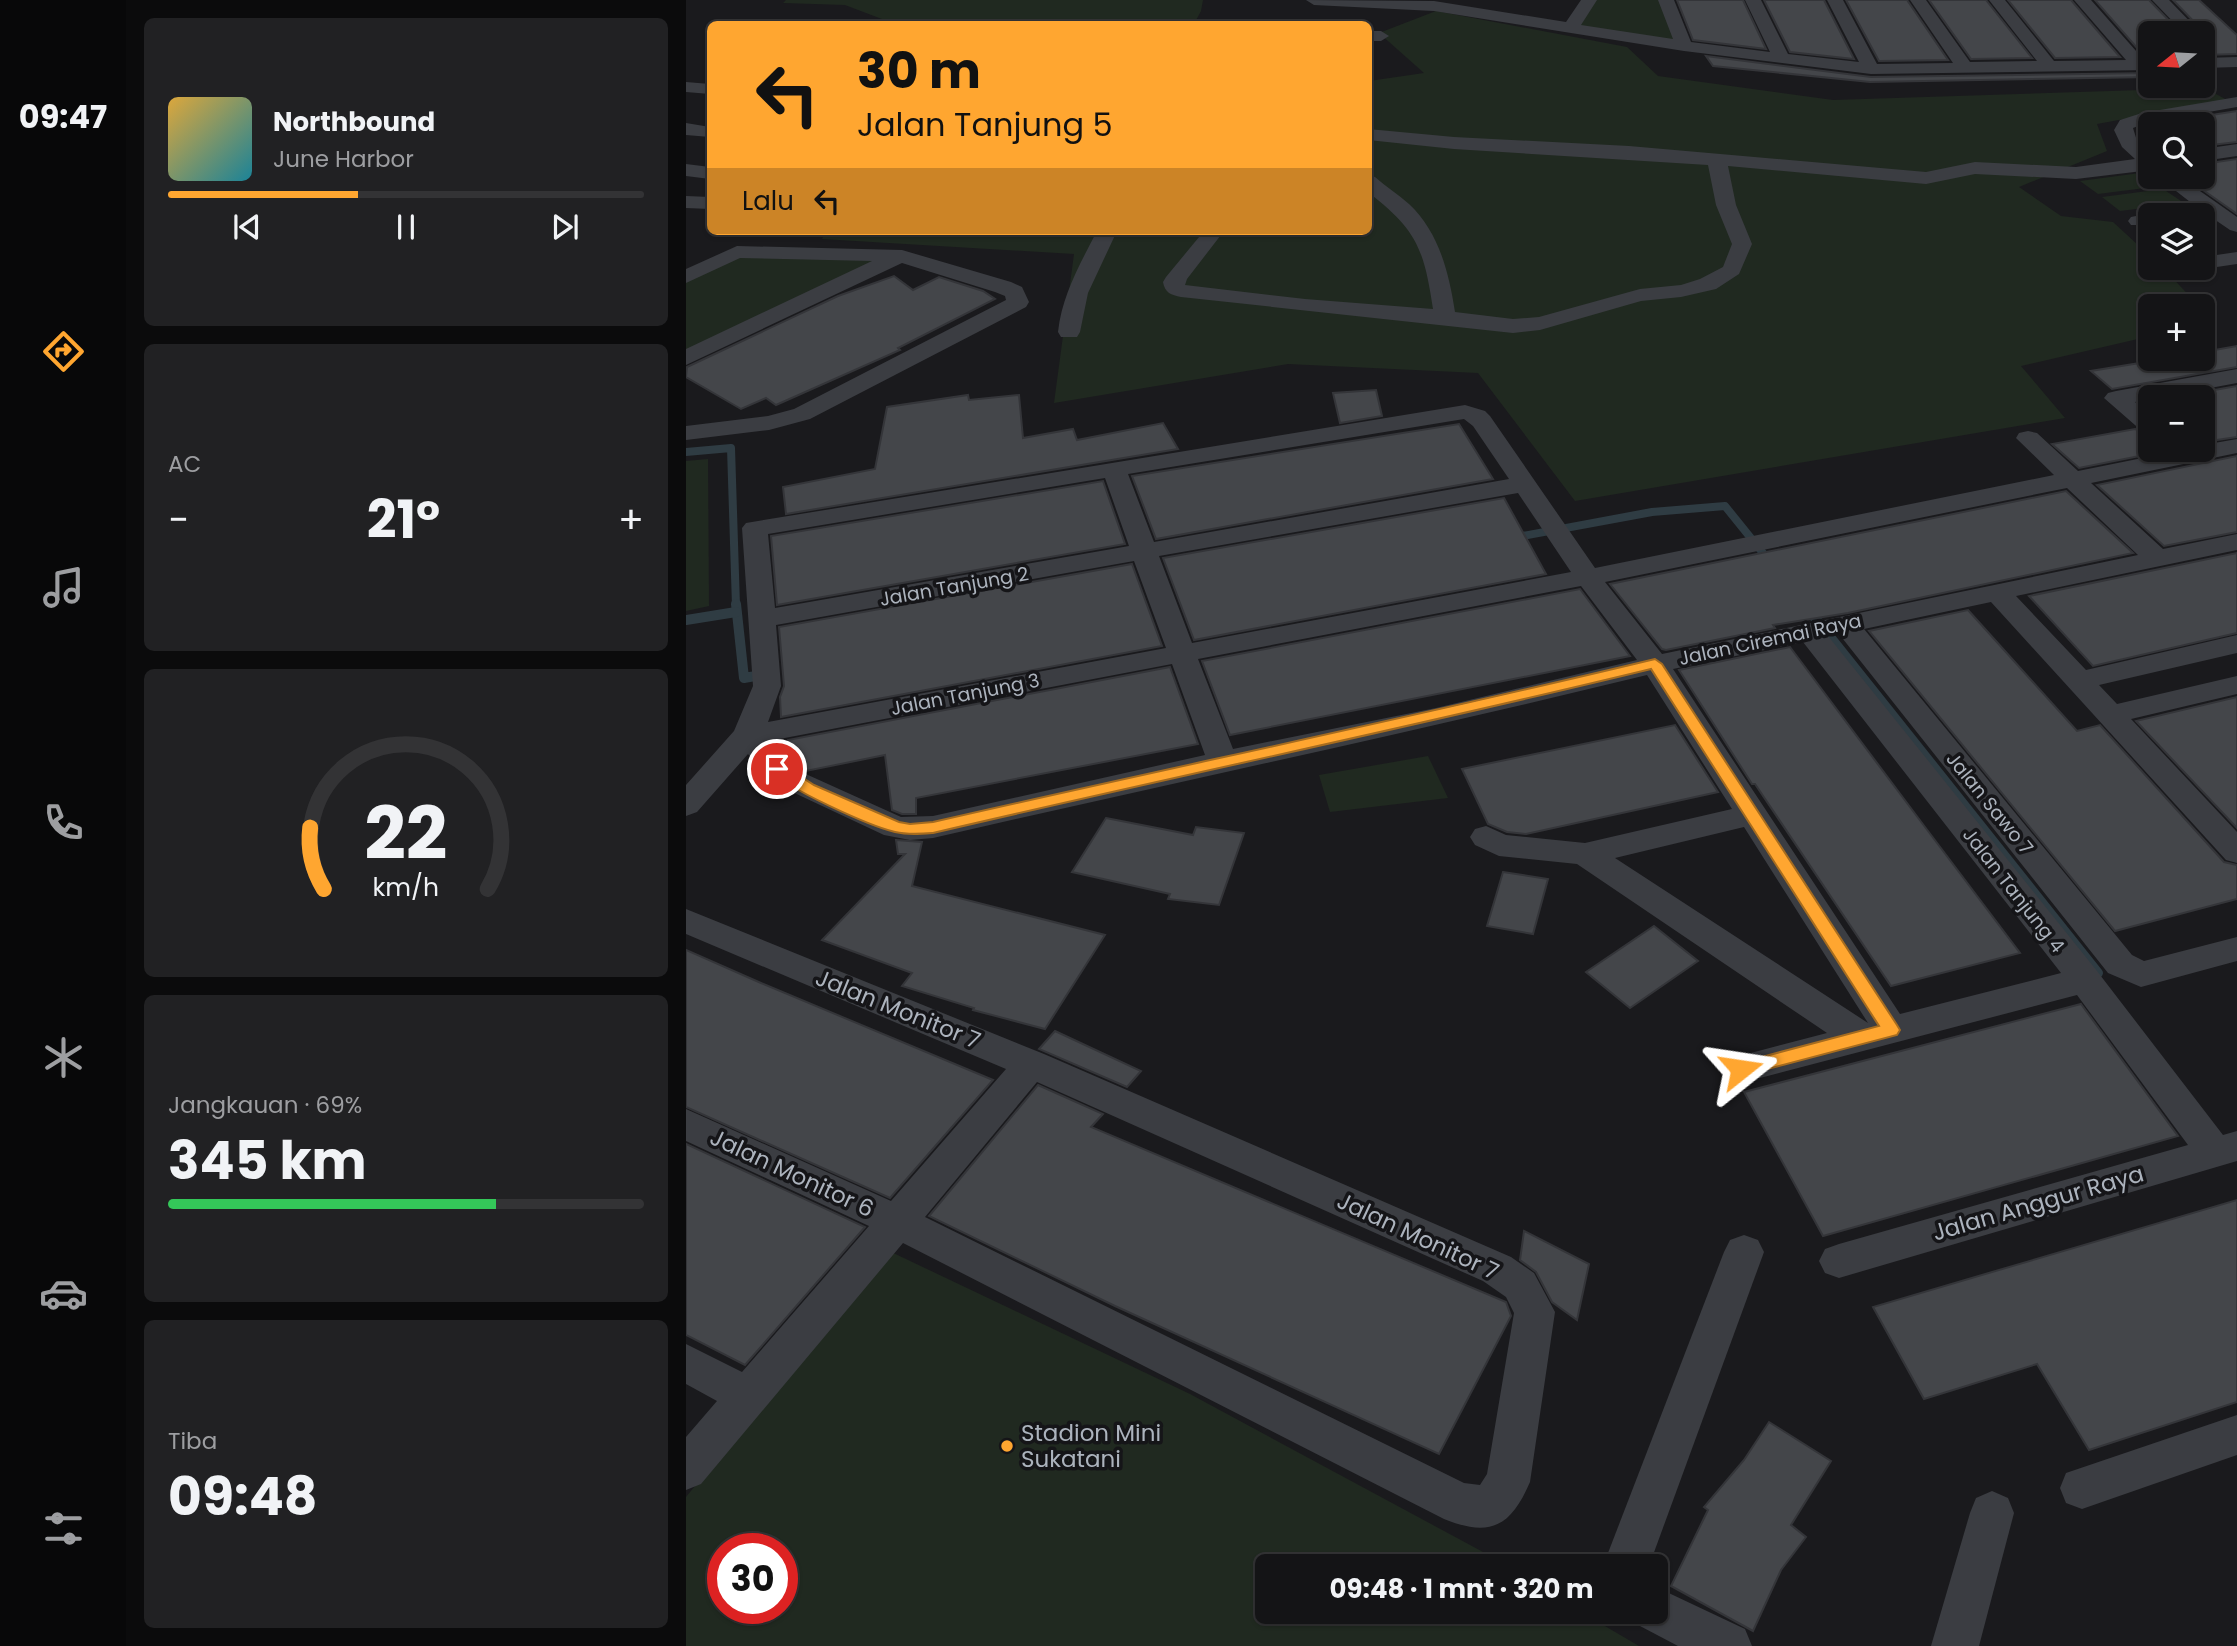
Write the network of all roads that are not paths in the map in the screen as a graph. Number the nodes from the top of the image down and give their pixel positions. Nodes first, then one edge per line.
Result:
1 (1314, 0) edge
2 (1589, 0) edge
3 (1666, 0) edge
4 (1752, 0) edge
5 (1835, 0) edge
6 (1918, 0) edge
7 (1997, 0) edge
8 (2081, 0) edge
9 (2160, 0) edge
10 (1350, 3) junction
11 (1339, 18) dead end
12 (2181, 21) edge
13 (1571, 27) junction
14 (1684, 46) junction
15 (1782, 58) junction
16 (2138, 58) edge
17 (2138, 65) edge
18 (2049, 66) junction
19 (1965, 68) junction
20 (1871, 69) junction
21 (686, 87) edge
22 (707, 89) edge
23 (2237, 103) edge
24 (2180, 112) edge
25 (2138, 120) edge
26 (686, 128) edge
27 (707, 132) edge
28 (1372, 134) edge
29 (2237, 150) edge
30 (2138, 152) edge
31 (2215, 153) edge
32 (1717, 160) junction
33 (2138, 165) edge
34 (686, 170) edge
35 (707, 173) edge
36 (1372, 184) edge
37 (2184, 189) edge
38 (686, 202) edge
39 (707, 203) edge
40 (2203, 203) edge
41 (1396, 204) junction
42 (1372, 207) edge
43 (2237, 208) edge
44 (2215, 210) edge
45 (2215, 211) edge
46 (2237, 226) edge
47 (1105, 235) edge
48 (1211, 235) edge
49 (902, 256) junction
50 (2237, 258) edge
51 (2215, 261) edge
52 (686, 276) edge
53 (1445, 317) junction
54 (1069, 332) dead end
55 (686, 358) edge
56 (2237, 376) edge
57 (2188, 385) edge
58 (2138, 394) edge
59 (2138, 416) edge
60 (686, 433) edge
61 (2028, 438) dead end
62 (2237, 446) edge
63 (2215, 449) edge
64 (2142, 462) edge
65 (1114, 470) junction
66 (2072, 478) junction
67 (1524, 484) junction
68 (2237, 542) edge
69 (1145, 553) junction
70 (2157, 558) junction
71 (1588, 577) junction
72 (1997, 592) junction
73 (762, 619) junction
74 (1827, 627) junction
75 (2237, 644) edge
76 (1182, 653) junction
77 (1655, 664) junction
78 (2079, 681) junction
79 (2237, 685) edge
80 (2110, 715) junction
81 (748, 735) junction
82 (1222, 761) junction
83 (686, 805) edge
84 (1751, 815) junction
85 (1486, 837) dead end
86 (2237, 852) edge
87 (1585, 854) junction
88 (686, 922) edge
89 (2237, 949) edge
90 (2085, 980) junction
91 (1876, 1034) junction
92 (1031, 1064) junction
93 (1741, 1069) dead end
94 (686, 1124) edge
95 (2226, 1149) edge
96 (898, 1222) junction
97 (1744, 1252) dead end
98 (1839, 1261) dead end
99 (686, 1363) edge
100 (749, 1397) junction
101 (2237, 1435) edge
102 (686, 1469) edge
103 (2082, 1488) dead end
104 (1992, 1513) dead end
105 (1631, 1554) edge
106 (1668, 1616) edge
107 (1728, 1646) edge
108 (1955, 1646) edge

1 - 10 street
2 - 13 street
3 - 14 street
4 - 15 street
5 - 20 street
6 - 19 street
7 - 18 street
8 - 16 street
9 - 12 street
10 - 11 street
10 - 13 street
13 - 14 street
14 - 15 street
15 - 20 street
17 - 18 street
18 - 19 street
19 - 20 street
21 - 22 street
23 - 24 street
25 - 30 street
26 - 27 street
28 - 32 street
29 - 31 street
32 - 33 street
32 - 53 street
34 - 35 street
36 - 41 street
37 - 40 street
38 - 39 street
41 - 42 street
41 - 53 street
43 - 44 street
45 - 46 street
47 - 54 street
48 - 53 street
49 - 52 street
49 - 55 street
49 - 60 street
50 - 51 street
56 - 57 street
58 - 59 street
61 - 66 street
62 - 63 street, Jalan Tanjung 3
64 - 66 street, Jalan Tanjung 3
65 - 67 street
65 - 69 street
65 - 73 street
66 - 70 street
66 - 71 street, Jalan Tanjung 3
67 - 69 street, Jalan Tanjung 2
67 - 71 street
68 - 70 street, Jalan Ciremai Raya
69 - 73 street, Jalan Tanjung 2
69 - 76 street
70 - 72 street, Jalan Ciremai Raya
71 - 76 street, Jalan Tanjung 3
71 - 77 street
72 - 74 street, Jalan Ciremai Raya
72 - 78 street
73 - 81 street
74 - 77 street, Jalan Ciremai Raya
74 - 89 street, Jalan Sawo 7
74 - 90 street, Jalan Tanjung 4
75 - 78 street
76 - 81 street, Jalan Tanjung 3
76 - 82 street
77 - 82 street, Jalan Ciremai Raya
77 - 84 street
78 - 80 street
79 - 80 street
80 - 86 street
81 - 82 street
81 - 83 street
84 - 87 street
84 - 91 street
85 - 87 street
87 - 91 street
88 - 92 street, Jalan Monitor 7
90 - 91 street
90 - 95 street, Jalan Tanjung 4
91 - 93 street
92 - 96 street
92 - 96 street, Jalan Monitor 7
94 - 96 street, Jalan Monitor 6
95 - 98 street, Jalan Anggur Raya
96 - 100 street
97 - 105 street
99 - 100 street
100 - 102 street
101 - 103 street
104 - 108 street
106 - 107 street

